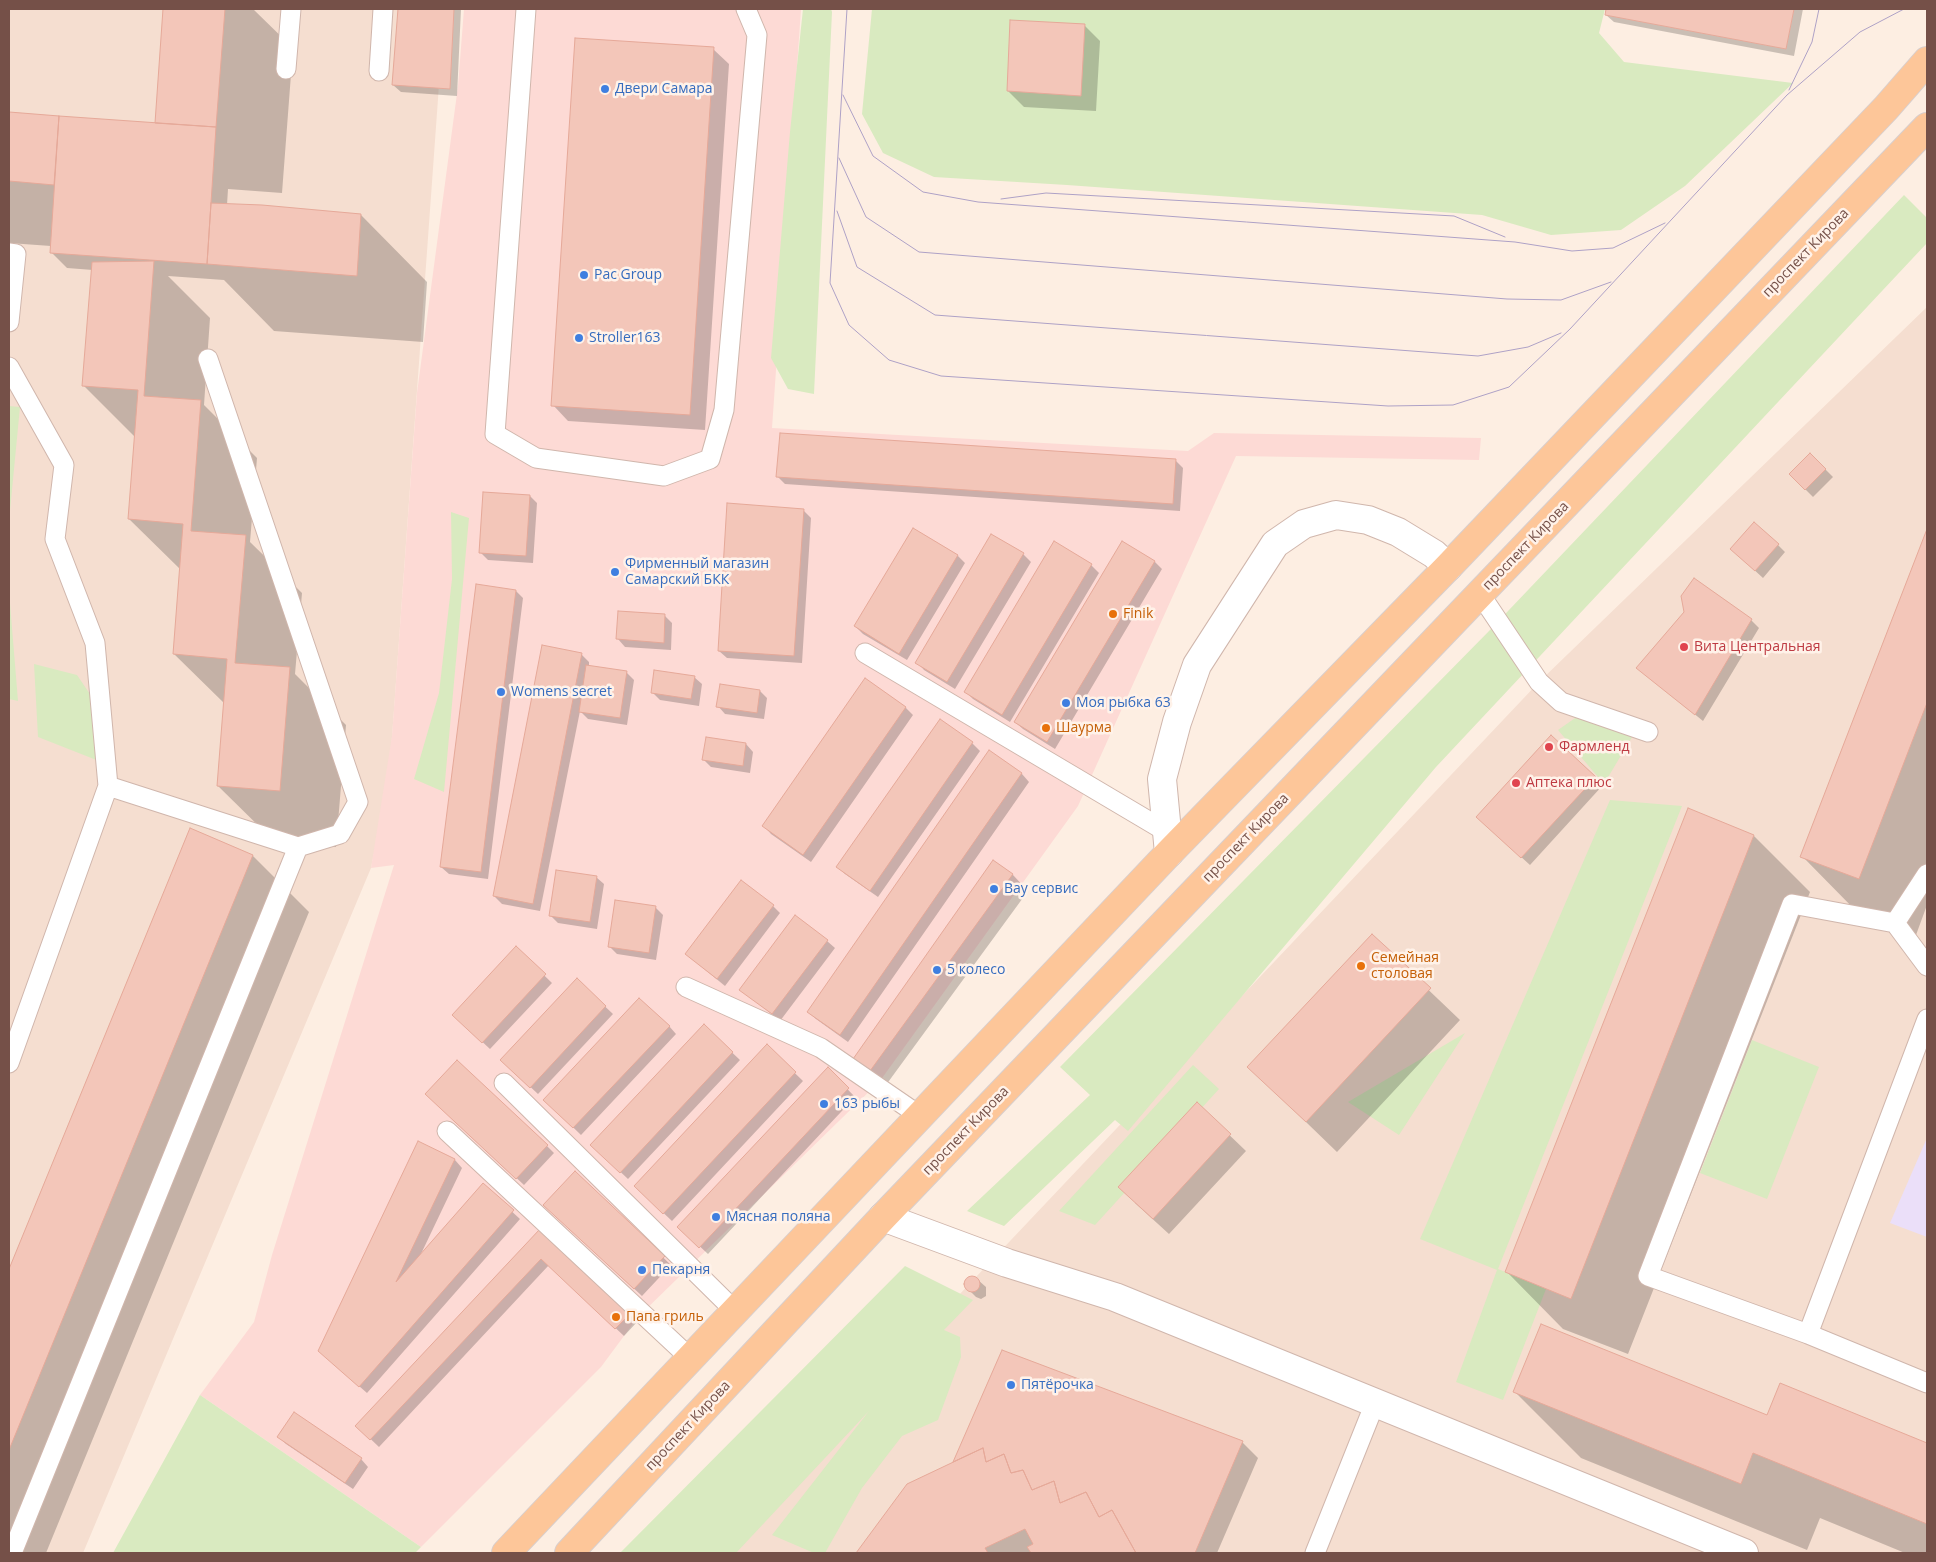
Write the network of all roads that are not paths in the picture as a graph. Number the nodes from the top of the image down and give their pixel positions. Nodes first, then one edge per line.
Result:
1 (291, 9) edge
2 (383, 9) edge
3 (526, 9) edge
4 (746, 9) edge
5 (1927, 61) edge
6 (286, 69) dead end
7 (379, 71) dead end
8 (1927, 127) edge
9 (9, 254) edge
10 (9, 322) edge
11 (208, 359) dead end
12 (9, 367) edge
13 (1448, 567) junction
14 (1480, 594) junction
15 (865, 652) dead end
16 (1648, 732) dead end
17 (108, 786) junction
18 (1168, 842) junction
19 (298, 847) junction
20 (1927, 874) edge
21 (1895, 923) junction
22 (1927, 966) edge
23 (686, 986) dead end
24 (1927, 1019) edge
25 (14, 1035) edge
26 (9, 1063) edge
27 (504, 1083) dead end
28 (920, 1116) junction
29 (447, 1131) dead end
30 (883, 1217) junction
31 (735, 1311) junction
32 (1808, 1334) junction
33 (690, 1358) junction
34 (1927, 1383) edge
35 (1375, 1403) junction
36 (12, 1553) edge
37 (506, 1553) edge
38 (569, 1553) edge
39 (1315, 1553) edge
40 (1744, 1553) edge

1 - 6 lane
2 - 7 lane
3 - 4 lane
5 - 13 main road
8 - 14 main road, проспект Кирова
9 - 10 lane
11 - 19 lane
12 - 17 lane
13 - 14 main road
13 - 18 main road
13 - 18 street
14 - 16 lane
14 - 30 main road, проспект Кирова
15 - 18 lane
17 - 19 lane
17 - 25 lane
18 - 28 main road
19 - 36 lane
20 - 21 lane
21 - 22 lane
21 - 32 lane
23 - 28 lane
24 - 32 lane
25 - 26 lane
27 - 31 lane
28 - 31 main road
29 - 33 lane
30 - 35 street
30 - 38 main road, проспект Кирова
31 - 33 main road
32 - 34 lane
33 - 37 main road
35 - 39 lane
35 - 40 street

